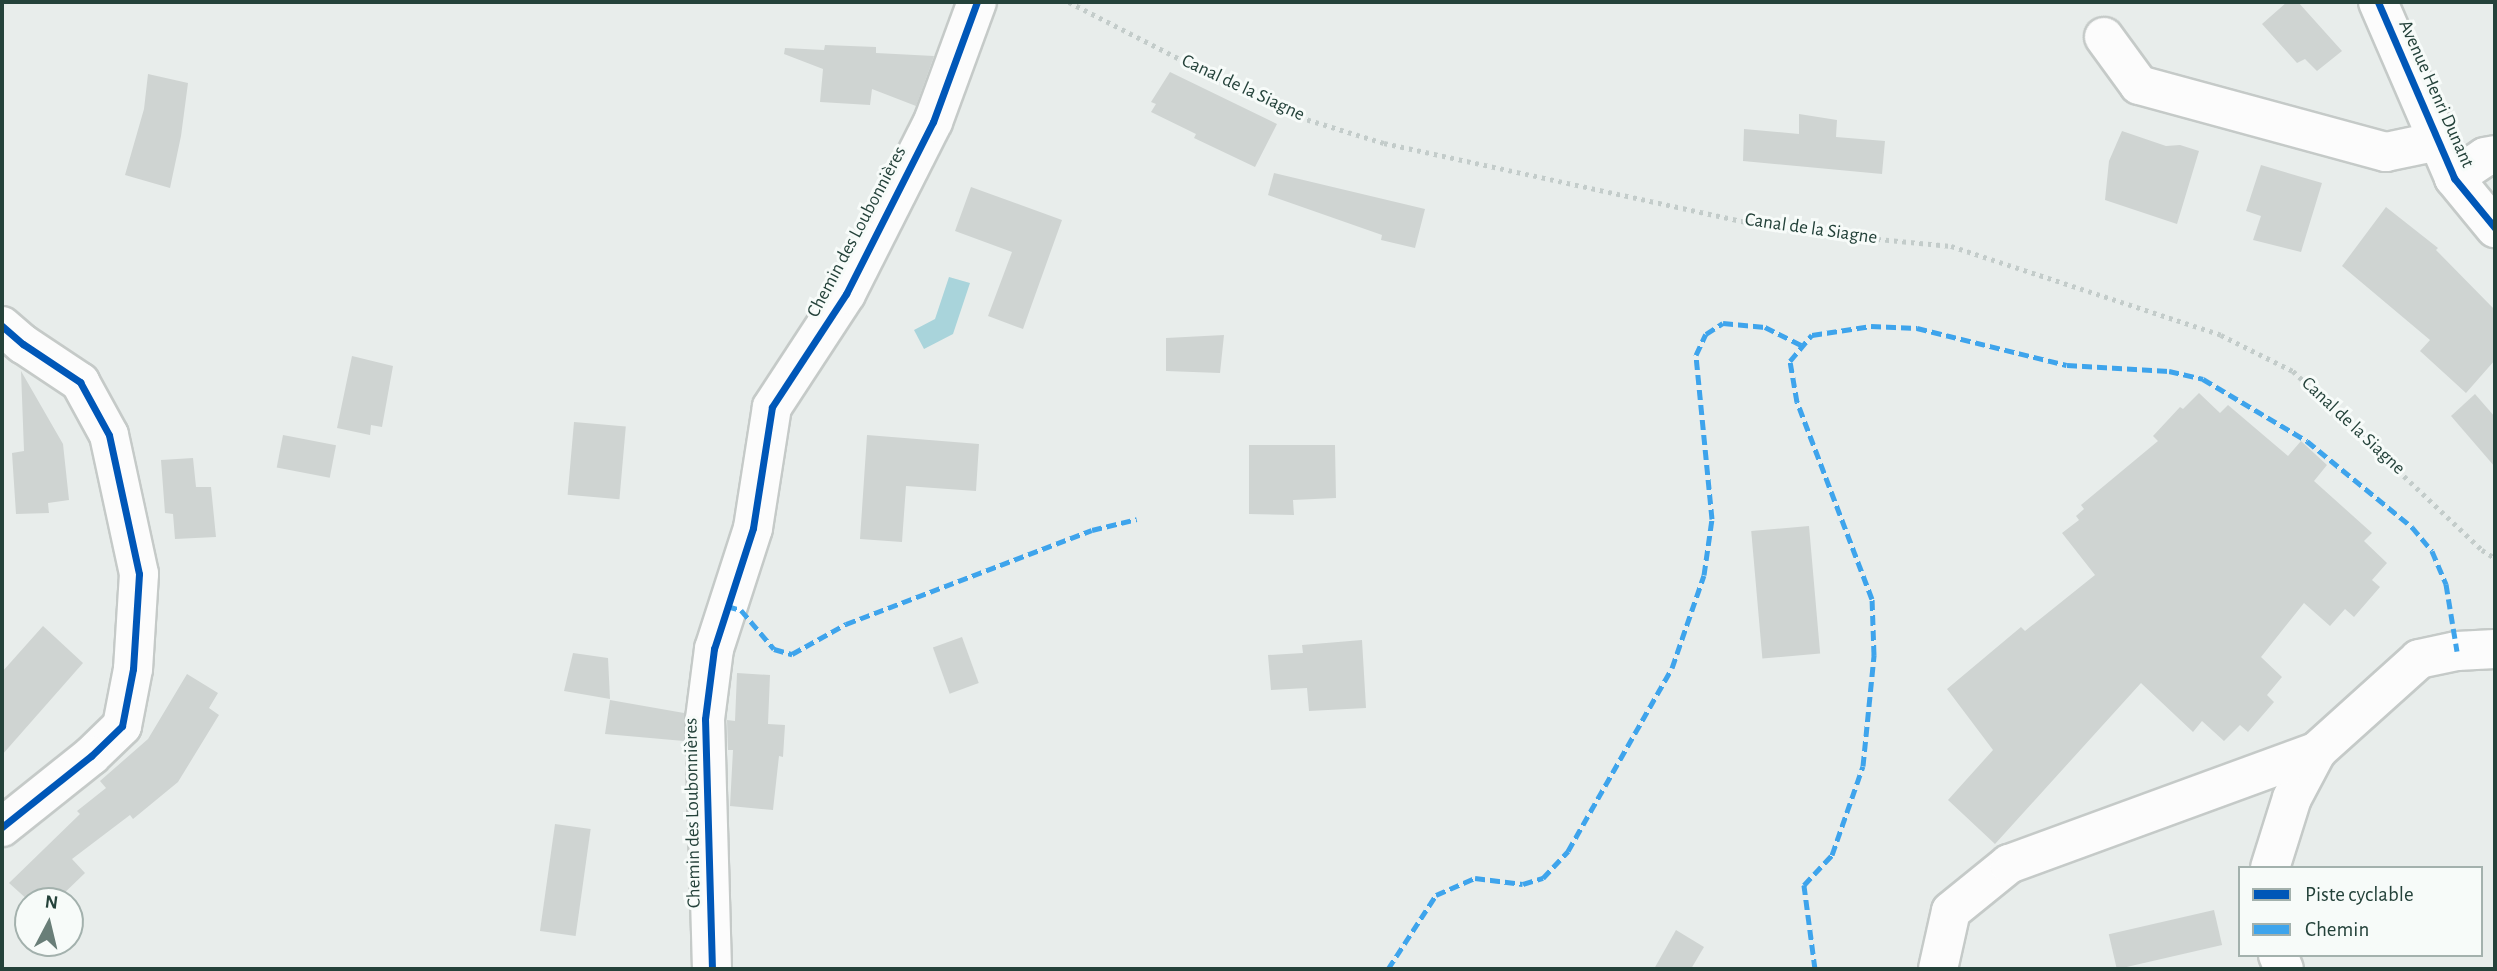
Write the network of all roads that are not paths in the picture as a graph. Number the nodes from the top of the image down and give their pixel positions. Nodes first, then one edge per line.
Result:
1 (977, 2) edge
2 (2378, 2) edge
3 (2104, 37) dead end
4 (2438, 141) junction
5 (2495, 155) edge
6 (2454, 178) junction
7 (2495, 228) edge
8 (2, 326) edge
9 (2495, 649) edge
10 (2317, 751) junction
11 (2, 827) edge
12 (2271, 866) edge
13 (712, 969) edge
14 (1938, 969) edge

1 - 13 street, Chemin des Loubonnières
2 - 4 street, Avenue Henri Dunant
3 - 4 street
4 - 6 street, Avenue Henri Dunant
5 - 6 street
6 - 7 street, Avenue Henri Dunant
8 - 11 street
9 - 10 street
10 - 12 street
10 - 14 street

